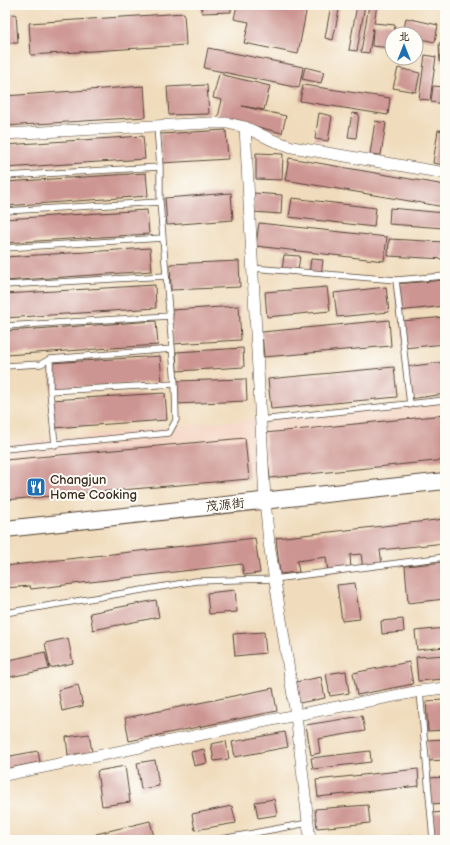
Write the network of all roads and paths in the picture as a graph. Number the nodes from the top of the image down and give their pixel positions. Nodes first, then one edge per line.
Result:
1 (157, 126) junction
2 (245, 127) junction
3 (5, 134) edge
4 (160, 168) junction
5 (445, 173) edge
6 (5, 176) edge
7 (160, 202) junction
8 (5, 210) edge
9 (163, 238) junction
10 (5, 248) edge
11 (252, 268) junction
12 (166, 276) junction
13 (445, 276) edge
14 (396, 280) junction
15 (5, 285) edge
16 (170, 316) junction
17 (5, 326) edge
18 (172, 350) junction
19 (50, 359) junction
20 (5, 366) edge
21 (175, 384) junction
22 (50, 391) junction
23 (445, 400) edge
24 (410, 405) junction
25 (260, 420) junction
26 (54, 445) junction
27 (5, 449) edge
28 (445, 482) edge
29 (265, 500) junction
30 (5, 529) edge
31 (445, 557) edge
32 (274, 579) junction
33 (5, 614) edge
34 (445, 688) edge
35 (420, 691) junction
36 (296, 714) junction
37 (5, 775) edge
38 (308, 822) junction
39 (216, 840) edge
40 (310, 840) edge
41 (433, 840) edge

1 - 2 street
1 - 3 street
1 - 4 lane
2 - 5 street
2 - 11 street
4 - 6 lane
4 - 7 lane
7 - 8 lane
7 - 9 lane
9 - 10 lane
9 - 12 lane
11 - 14 lane
11 - 25 street
12 - 15 lane
12 - 16 lane
13 - 14 lane
14 - 24 lane
16 - 17 lane
16 - 18 lane
18 - 19 lane
18 - 21 lane
19 - 20 lane
19 - 22 lane
21 - 22 lane
21 - 26 lane
22 - 26 lane
23 - 24 lane
24 - 25 lane
25 - 29 street
26 - 27 lane
28 - 29 main road, 茂源街
29 - 30 main road, 茂源街
29 - 32 street
31 - 32 lane
32 - 33 lane
32 - 36 street
34 - 35 street
35 - 36 street
35 - 41 lane
36 - 37 street
36 - 38 street
38 - 39 lane
38 - 40 street

